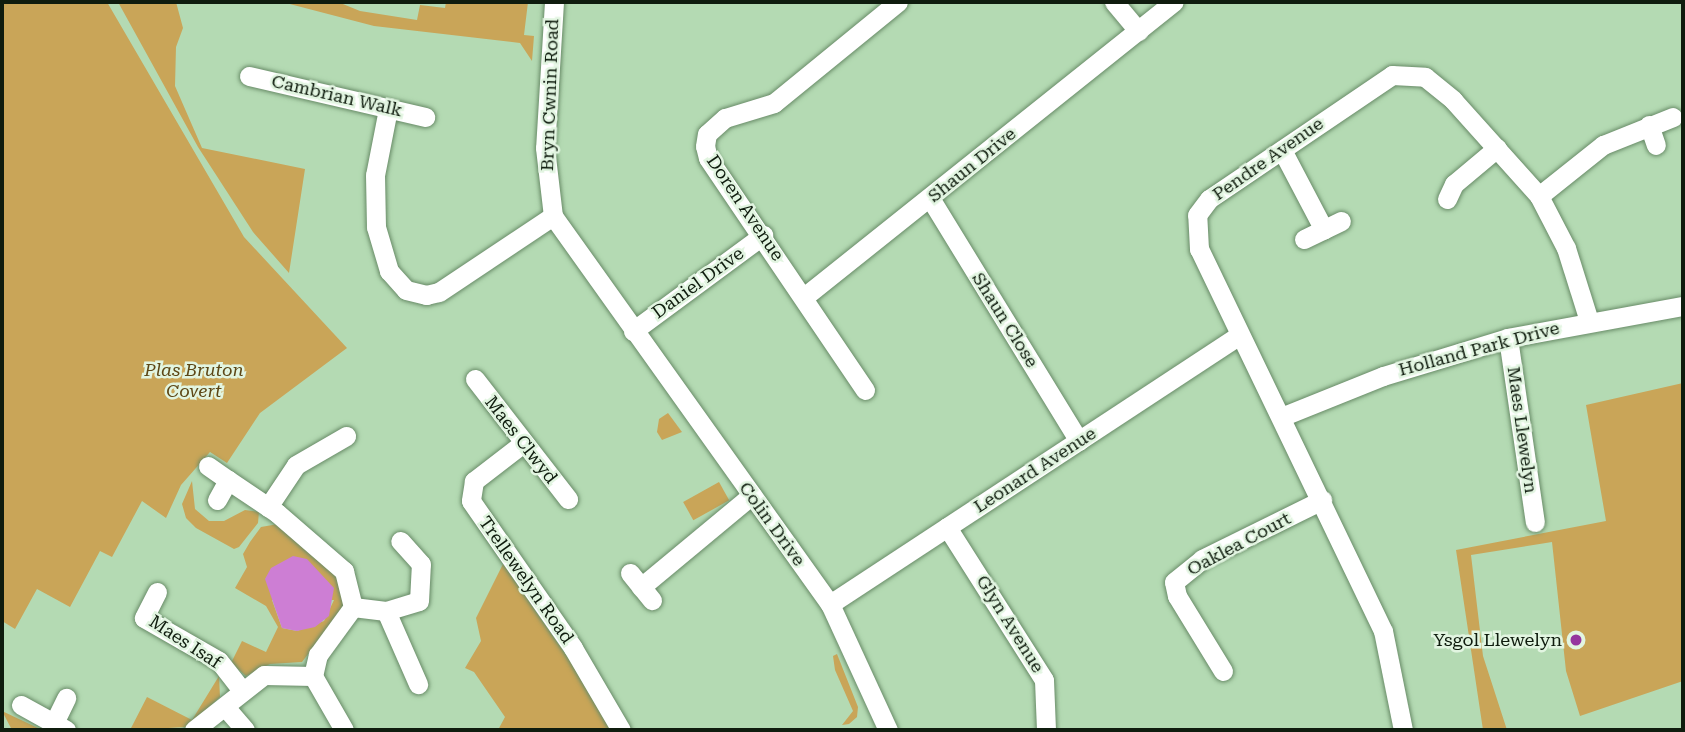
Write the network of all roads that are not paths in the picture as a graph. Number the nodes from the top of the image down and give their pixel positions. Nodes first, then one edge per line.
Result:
1 (554, 2) edge
2 (1114, 2) edge
3 (1174, 2) edge
4 (885, 6) edge
5 (1138, 31) junction
6 (248, 76) dead end
7 (388, 109) junction
8 (425, 117) dead end
9 (1673, 117) dead end
10 (1649, 125) junction
11 (1656, 145) dead end
12 (1497, 148) junction
13 (1282, 150) junction
14 (1539, 196) junction
15 (930, 198) junction
16 (1447, 199) dead end
17 (554, 216) junction
18 (763, 234) junction
19 (1304, 239) dead end
20 (804, 297) junction
21 (1683, 306) edge
22 (1589, 321) junction
23 (633, 331) junction
24 (1239, 335) junction
25 (1508, 338) junction
26 (473, 377) dead end
27 (865, 390) dead end
28 (1281, 417) junction
29 (346, 436) dead end
30 (1079, 441) junction
31 (522, 444) junction
32 (208, 467) dead end
33 (228, 480) junction
34 (564, 487) dead end
35 (752, 495) junction
36 (217, 500) dead end
37 (1322, 500) junction
38 (268, 507) junction
39 (1535, 523) dead end
40 (947, 527) junction
41 (400, 541) dead end
42 (641, 587) dead end
43 (157, 592) dead end
44 (830, 604) junction
45 (353, 607) junction
46 (386, 611) junction
47 (1223, 671) dead end
48 (313, 676) junction
49 (418, 684) dead end
50 (241, 689) junction
51 (66, 698) dead end
52 (21, 705) dead end
53 (226, 708) junction
54 (60, 727) edge
55 (194, 730) edge
56 (245, 730) edge
57 (344, 730) edge
58 (621, 730) edge
59 (888, 730) edge
60 (1046, 730) edge
61 (1403, 730) edge

1 - 17 street, Bryn Cwnin Road
2 - 5 street
3 - 5 street, Shaun Drive
4 - 18 street, Doren Avenue
5 - 15 street, Shaun Drive
6 - 7 street, Cambrian Walk
7 - 8 street, Cambrian Walk
7 - 17 street
9 - 10 street
10 - 11 street
10 - 14 street
12 - 13 street, Pendre Avenue
12 - 14 street, Pendre Avenue
12 - 16 street
13 - 19 street
13 - 24 street, Pendre Avenue
14 - 22 street, Pendre Avenue
15 - 20 street, Shaun Drive
15 - 30 street, Shaun Close
17 - 23 street, Bryn Cwnin Road
18 - 20 street, Doren Avenue
18 - 23 street, Daniel Drive
20 - 27 street, Doren Avenue
21 - 22 street, Holland Park Drive
22 - 25 street, Holland Park Drive
23 - 35 street, Colin Drive
24 - 28 street, Pendre Avenue
24 - 30 street, Leonard Avenue
25 - 28 street, Holland Park Drive
25 - 39 street, Maes Llewelyn
26 - 31 street, Maes Clwyd
28 - 37 street, Pendre Avenue
29 - 38 street
30 - 40 street, Leonard Avenue
31 - 34 street, Maes Clwyd
31 - 58 street, Trellewelyn Road
32 - 33 street
33 - 36 street
33 - 38 street
35 - 42 street
35 - 44 street, Colin Drive
37 - 47 street, Oaklea Court
37 - 61 street, Pendre Avenue
38 - 45 street
40 - 44 street, Leonard Avenue
40 - 60 street, Glyn Avenue
41 - 46 street
43 - 50 street, Maes Isaf
44 - 59 street, Colin Drive
45 - 46 street
45 - 48 street
46 - 49 street
48 - 50 street
48 - 57 street
50 - 53 street
51 - 54 street
52 - 54 street
53 - 55 street
53 - 56 street

